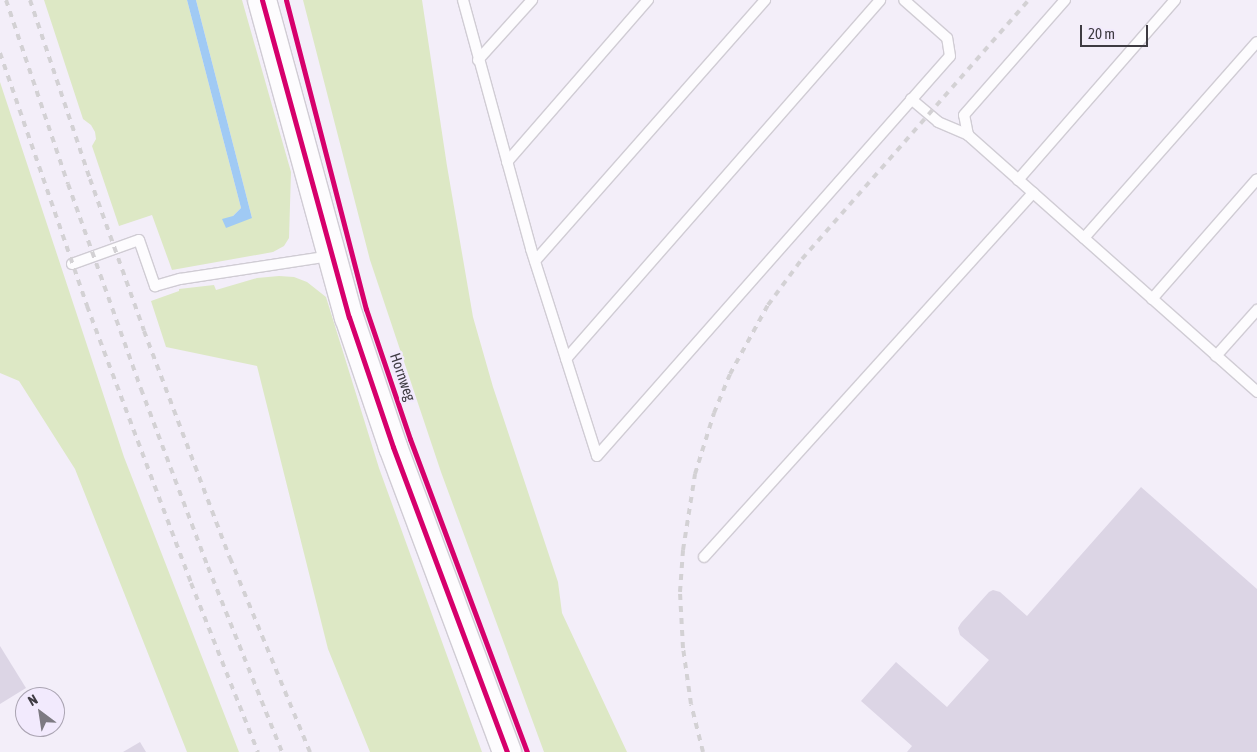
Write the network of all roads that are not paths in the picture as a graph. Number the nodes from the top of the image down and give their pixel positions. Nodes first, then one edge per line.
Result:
1 (262, 0) edge
2 (463, 0) edge
3 (532, 0) edge
4 (648, 0) edge
5 (765, 0) edge
6 (880, 0) edge
7 (904, 0) edge
8 (1066, 0) edge
9 (1175, 0) edge
10 (1257, 42) edge
11 (478, 60) junction
12 (911, 99) junction
13 (968, 135) junction
14 (507, 162) junction
15 (1257, 179) edge
16 (1018, 180) junction
17 (1033, 193) junction
18 (1084, 238) junction
19 (332, 256) junction
20 (535, 261) junction
21 (72, 264) dead end
22 (1152, 299) junction
23 (1257, 310) edge
24 (1216, 356) junction
25 (566, 359) junction
26 (1257, 392) edge
27 (704, 557) dead end
28 (507, 752) edge

1 - 19 street
2 - 11 lane
3 - 11 lane
4 - 14 lane
5 - 20 lane
6 - 25 lane
7 - 12 lane
8 - 13 lane
9 - 16 lane
10 - 18 lane
11 - 14 lane
12 - 13 lane
12 - 25 lane
13 - 16 lane
14 - 20 lane
15 - 22 lane
16 - 17 lane
17 - 18 lane
17 - 27 lane
18 - 22 lane
19 - 21 lane
19 - 28 street
20 - 25 lane
22 - 24 lane
23 - 24 lane
24 - 26 lane

